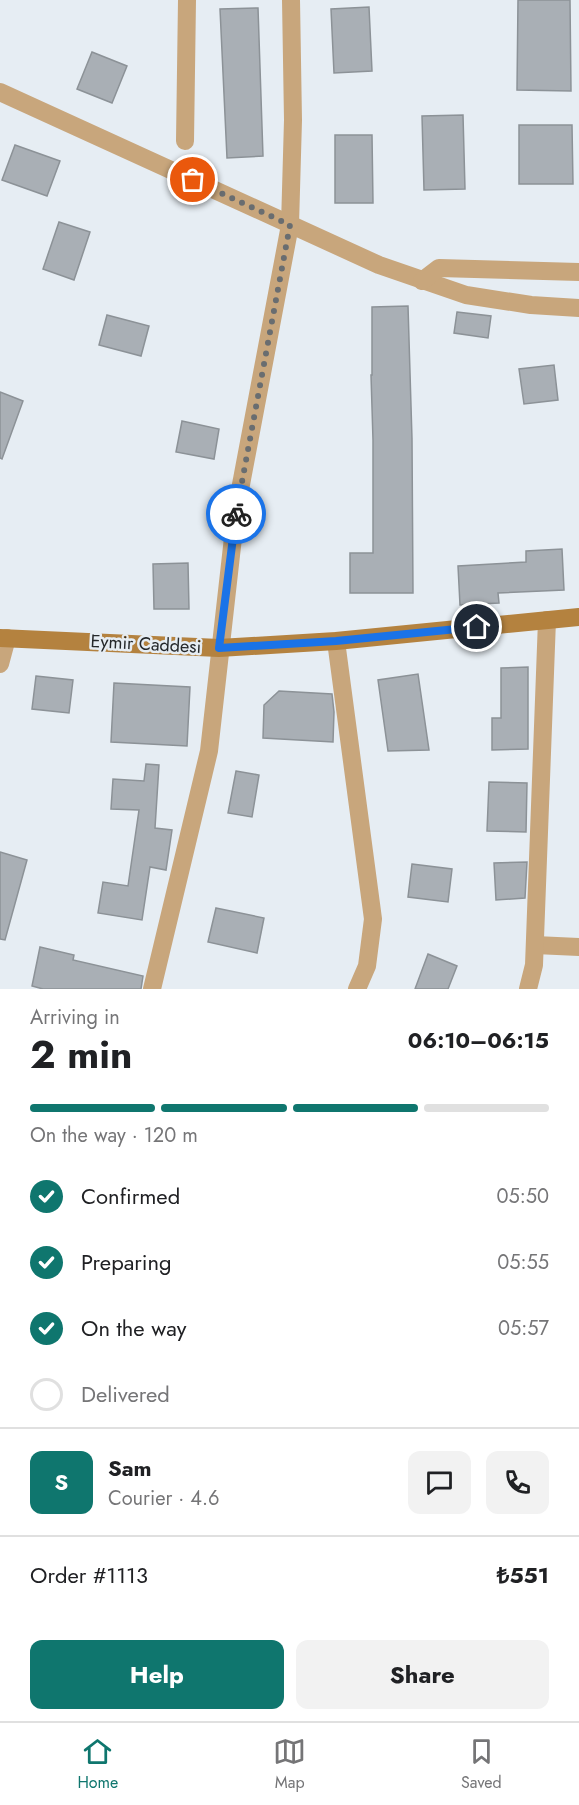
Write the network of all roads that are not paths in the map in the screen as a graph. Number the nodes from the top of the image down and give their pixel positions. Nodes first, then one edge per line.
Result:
1 (187, 0) edge
2 (291, 0) edge
3 (0, 92) edge
4 (185, 141) dead end
5 (290, 225) junction
6 (579, 272) edge
7 (422, 281) junction
8 (579, 308) edge
9 (579, 617) edge
10 (547, 620) junction
11 (4, 638) edge
12 (336, 641) junction
13 (219, 648) junction
14 (0, 664) edge
15 (535, 945) junction
16 (579, 947) edge
17 (152, 989) edge
18 (357, 989) edge
19 (528, 989) edge

1 - 4 street
2 - 5 street
3 - 5 street
5 - 7 street
5 - 13 street
6 - 7 street
7 - 8 street
9 - 10 main road, Eymir Caddesi
10 - 12 main road, Eymir Caddesi
10 - 15 street
11 - 13 main road, Eymir Caddesi
11 - 14 street
12 - 13 main road, Eymir Caddesi
12 - 18 street
13 - 17 street
15 - 16 street
15 - 19 street

